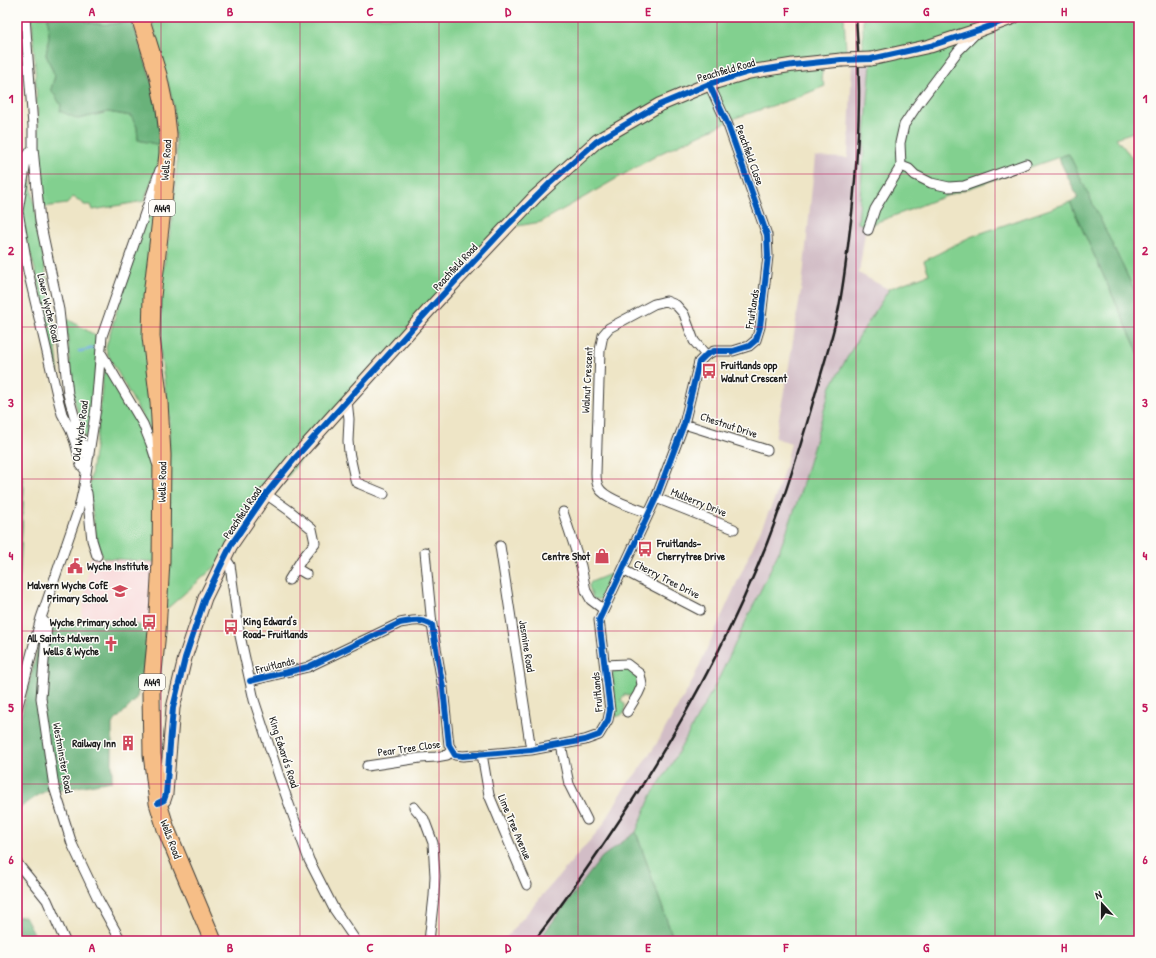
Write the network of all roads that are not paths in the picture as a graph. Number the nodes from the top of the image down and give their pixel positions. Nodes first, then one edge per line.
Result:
1 (25, 17) edge
2 (140, 17) edge
3 (1014, 17) edge
4 (978, 30) junction
5 (709, 84) junction
6 (33, 148) junction
7 (167, 157) junction
8 (1026, 164) dead end
9 (901, 166) junction
10 (868, 230) dead end
11 (767, 235) joint
12 (101, 353) junction
13 (706, 355) junction
14 (347, 400) junction
15 (684, 424) junction
16 (767, 450) dead end
17 (88, 456) junction
18 (86, 471) junction
19 (162, 479) junction
20 (84, 486) junction
21 (266, 494) junction
22 (384, 494) dead end
23 (656, 498) junction
24 (563, 512) dead end
25 (649, 513) junction
26 (734, 529) dead end
27 (500, 546) dead end
28 (425, 552) dead end
29 (97, 556) dead end
30 (225, 558) junction
31 (296, 568) junction
32 (623, 570) junction
33 (306, 574) dead end
34 (289, 580) dead end
35 (604, 608) junction
36 (700, 610) dead end
37 (41, 618) junction
38 (432, 625) junction
39 (605, 665) junction
40 (250, 681) junction
41 (17, 710) edge
42 (627, 712) dead end
43 (561, 745) junction
44 (452, 750) junction
45 (531, 750) junction
46 (482, 754) junction
47 (367, 766) dead end
48 (158, 803) junction
49 (414, 807) dead end
50 (587, 820) dead end
51 (17, 864) edge
52 (527, 885) dead end
53 (65, 941) edge
54 (121, 941) edge
55 (213, 941) edge
56 (356, 941) edge
57 (429, 941) edge

1 - 6 street, Lower Wyche Road
2 - 7 highway, Wells Road / A449
3 - 4 street, Peachfield Road
4 - 5 street, Peachfield Road, bridge
4 - 9 street, Peachfield Road
5 - 11 street, Peachfield Close
5 - 14 street, Peachfield Road
6 - 17 street, Lower Wyche Road
6 - 18 street, Lower Wyche Road
7 - 12 street, Old Wyche Road
7 - 19 highway, Wells Road / A449
8 - 9 street
9 - 10 street
11 - 13 street, Fruitlands
12 - 17 street, Old Wyche Road
12 - 19 street
13 - 15 street, Fruitlands
13 - 25 street, Walnut Crescent
14 - 21 street, Peachfield Road
14 - 22 street
15 - 16 street, Chestnut Drive
15 - 23 street, Fruitlands
17 - 18 street, Old Wyche Road
18 - 20 street, Old Wyche Road
19 - 48 highway, Wells Road / A449
20 - 29 street
20 - 37 street, Old Wyche Road
21 - 30 street, Peachfield Road
21 - 31 street
23 - 25 street, Fruitlands
23 - 26 street, Mulberry Drive
24 - 35 street
25 - 32 street, Fruitlands
27 - 45 street, Jasmine Road
28 - 38 street
30 - 40 street, King Edward's Road
30 - 48 street, Peachfield Road
31 - 33 street
31 - 34 street
32 - 35 street, Fruitlands
32 - 36 street, Cherry Tree Drive
35 - 39 street, Fruitlands
37 - 41 street, Old Wyche Road
37 - 54 street, Westminster Road
38 - 40 street, Fruitlands
38 - 44 street
39 - 42 street
39 - 43 street, Fruitlands
40 - 56 street, King Edward's Road
43 - 45 street, Fruitlands
43 - 50 street
44 - 46 street, Fruitlands
44 - 47 street, Pear Tree Close
45 - 46 street, Fruitlands
46 - 52 street, Lime Tree Avenue
48 - 55 highway, Wells Road / A449
49 - 57 street
51 - 53 street

